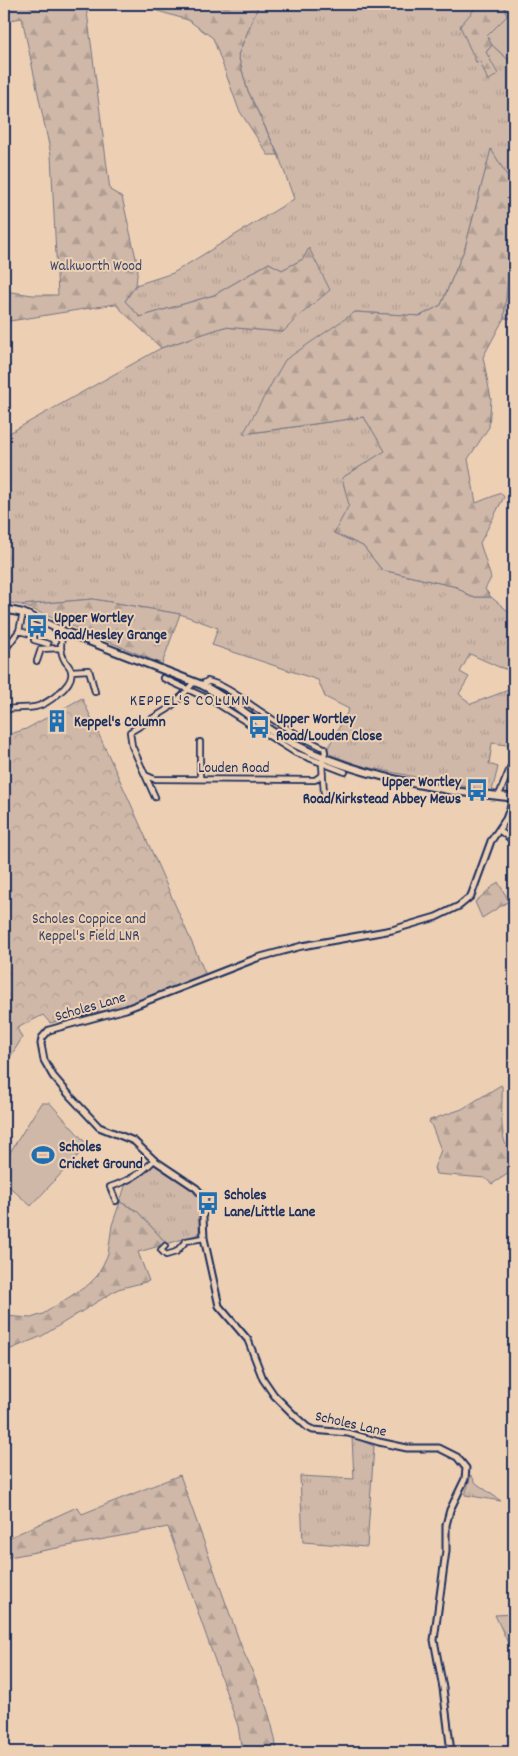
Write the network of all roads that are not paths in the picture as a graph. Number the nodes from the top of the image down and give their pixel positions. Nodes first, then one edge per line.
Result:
1 (4, 609) edge
2 (23, 613) junction
3 (19, 631) junction
4 (63, 631) junction
5 (48, 644) dead end
6 (60, 648) junction
7 (4, 651) edge
8 (37, 661) dead end
9 (71, 671) junction
10 (163, 678) dead end
11 (194, 682) junction
12 (202, 685) junction
13 (188, 689) junction
14 (95, 692) dead end
15 (4, 710) edge
16 (200, 742) dead end
17 (322, 761) junction
18 (511, 766) dead end
19 (345, 772) dead end
20 (322, 774) junction
21 (145, 775) junction
22 (200, 779) junction
23 (324, 793) dead end
24 (499, 795) junction
25 (155, 797) dead end
26 (514, 797) edge
27 (498, 830) junction
28 (514, 842) edge
29 (154, 1160) junction
30 (116, 1201) dead end
31 (204, 1238) junction
32 (164, 1246) dead end
33 (452, 1752) edge

1 - 2 main road
2 - 3 street
2 - 4 main road
3 - 5 street
3 - 7 street
4 - 6 street
4 - 11 main road
6 - 8 street
6 - 9 street
9 - 14 street
9 - 15 street
10 - 13 street
11 - 12 main road
11 - 13 street
12 - 17 main road
12 - 17 street
13 - 17 street
13 - 21 street
16 - 22 street
17 - 19 street
17 - 20 street
17 - 24 main road
18 - 24 street
20 - 22 street, Louden Road
20 - 23 street
21 - 22 street, Louden Road
21 - 25 street
24 - 26 main road
26 - 27 street, Scholes Lane
27 - 28 street
27 - 29 street, Scholes Lane
29 - 30 street
29 - 31 street, Scholes Lane
31 - 32 street
31 - 33 street, Scholes Lane

